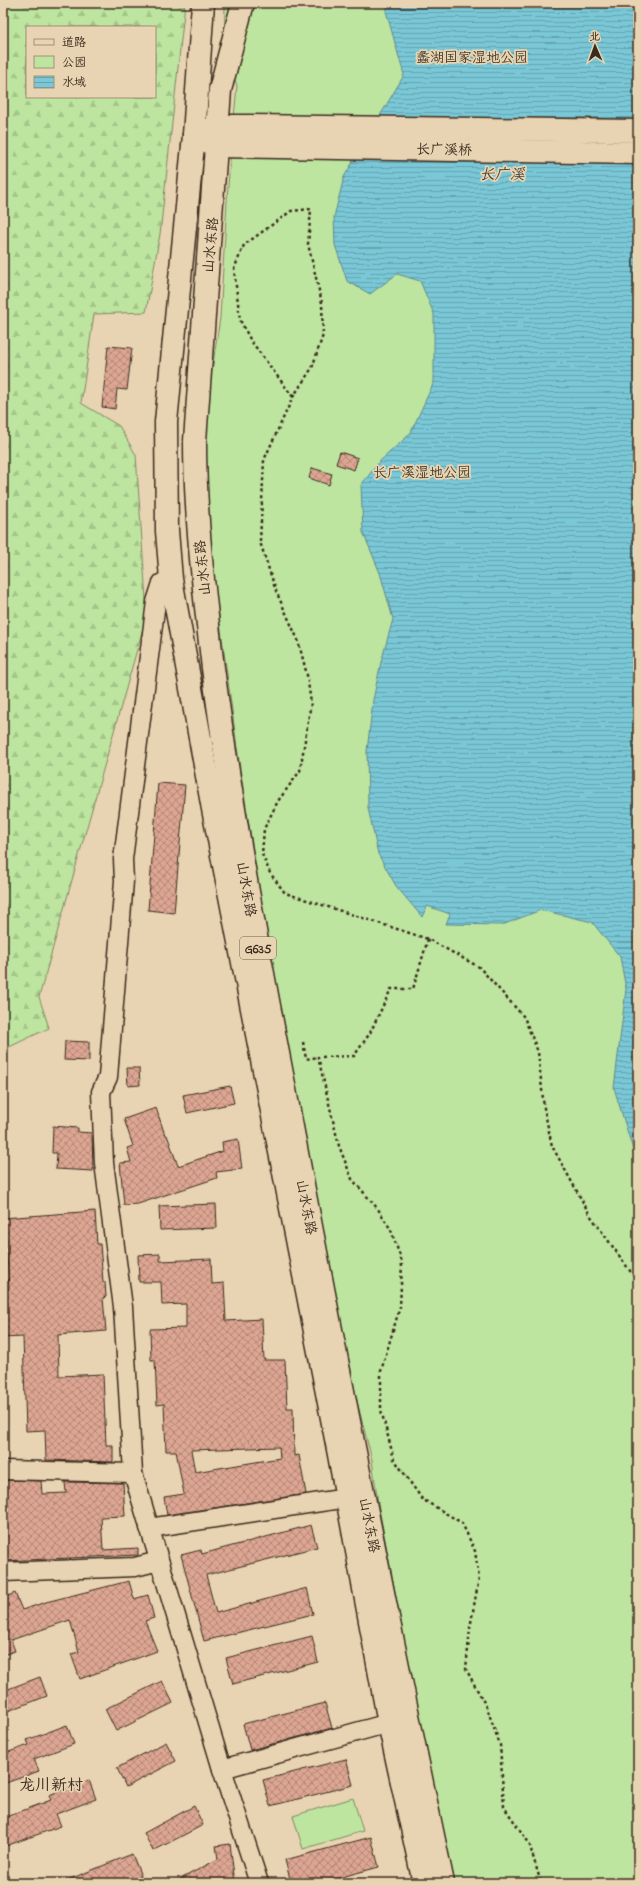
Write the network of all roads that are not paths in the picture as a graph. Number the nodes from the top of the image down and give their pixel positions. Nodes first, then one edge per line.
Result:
1 (204, 3) edge
2 (243, 3) edge
3 (638, 131) edge
4 (194, 134) junction
5 (217, 136) junction
6 (251, 136) junction
7 (638, 153) edge
8 (171, 579) junction
9 (239, 896) junction
10 (3, 1470) edge
11 (133, 1473) junction
12 (347, 1498) junction
13 (150, 1528) junction
14 (159, 1561) junction
15 (3, 1572) edge
16 (389, 1723) junction
17 (222, 1769) junction
18 (259, 1883) edge
19 (424, 1883) edge
20 (443, 1883) edge

1 - 4 main road, 山水东路 / G635
2 - 5 main road, 山水东路 / G635
3 - 6 main road, 长广溪桥
4 - 5 main road
4 - 8 main road, 山水东路 / G635
5 - 6 main road
5 - 9 main road, 山水东路 / G635
6 - 7 main road, 长广溪桥
8 - 9 main road, 山水东路 / G635
8 - 11 street
9 - 12 main road, 山水东路 / G635
9 - 20 main road, 山水东路 / G635
10 - 11 street
11 - 13 street
12 - 13 street
12 - 16 main road, 山水东路 / G635
13 - 14 street
14 - 15 street
14 - 17 street
16 - 17 street
16 - 19 main road, 山水东路 / G635
17 - 18 street

